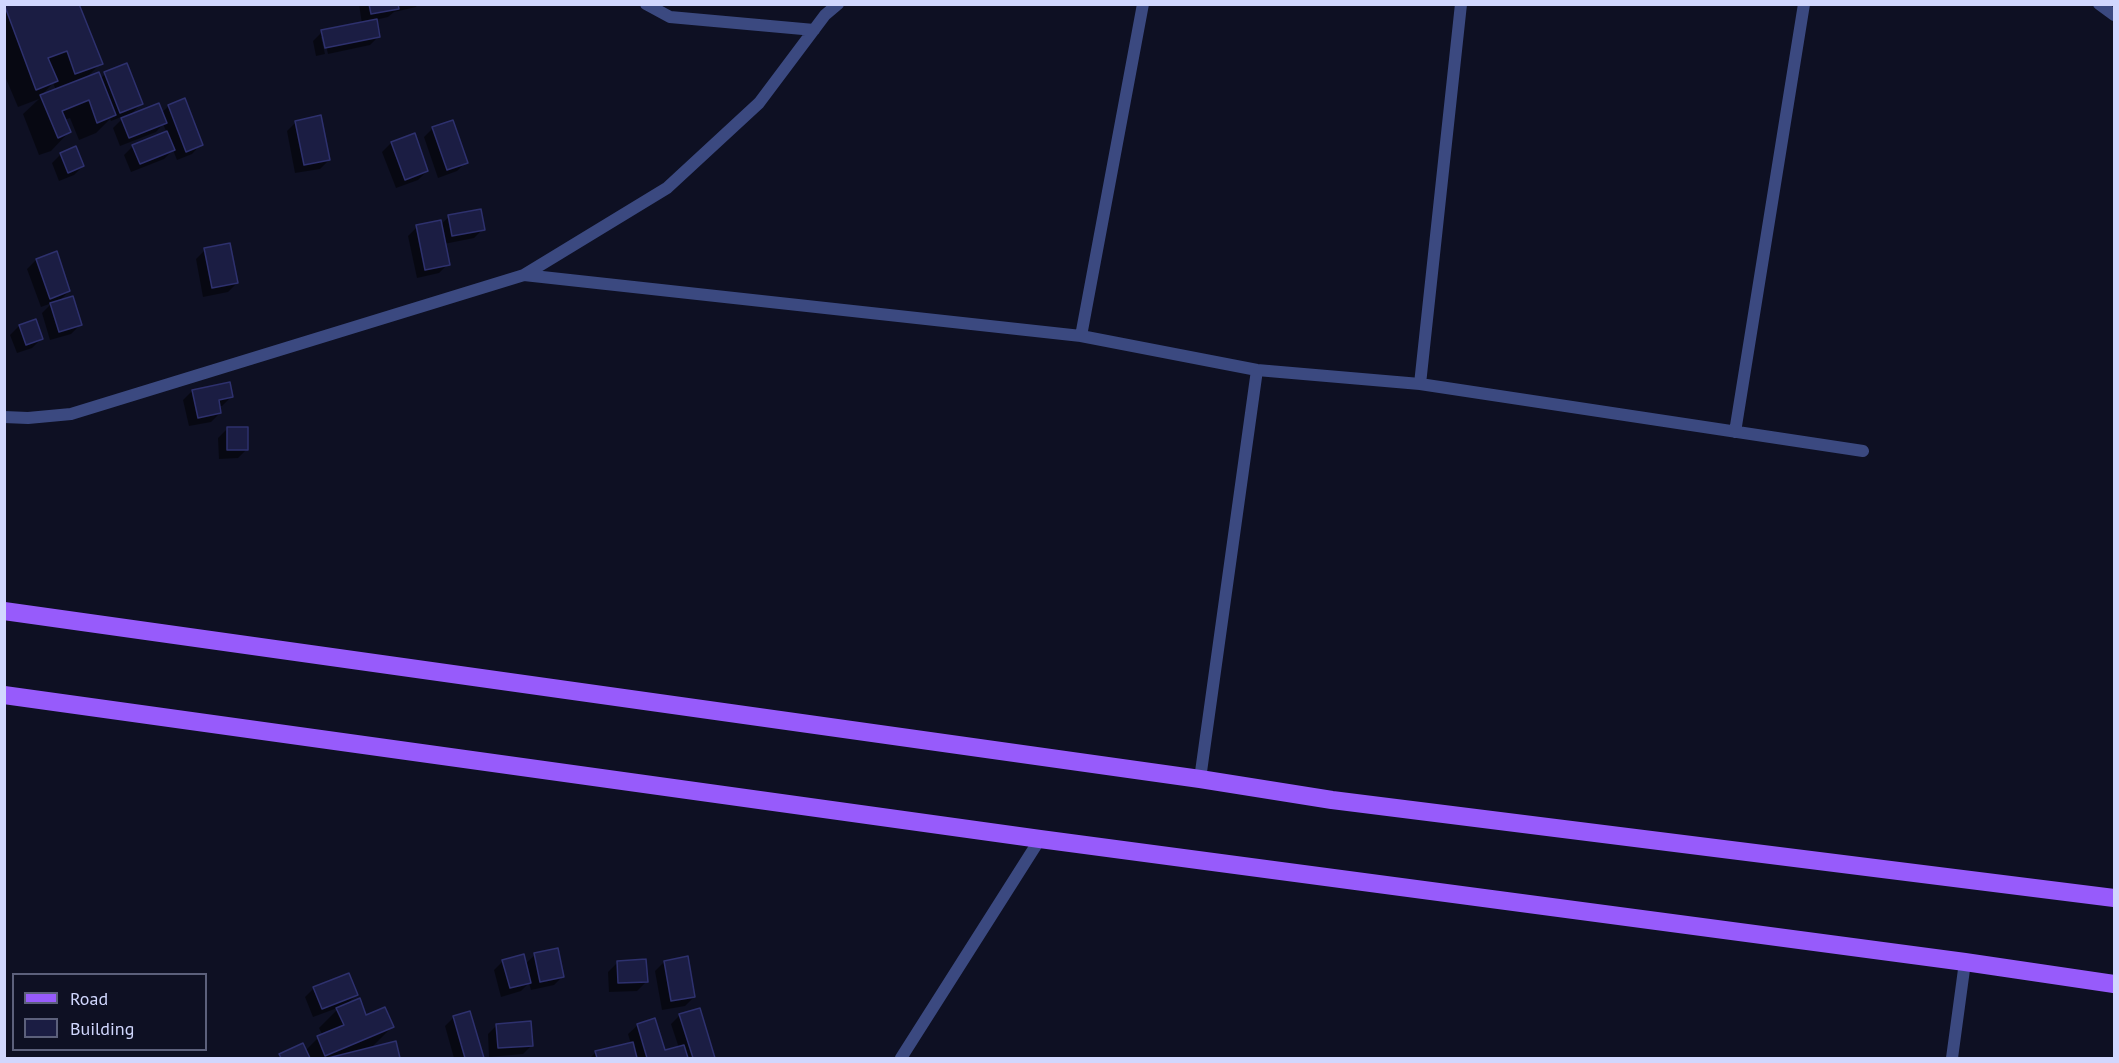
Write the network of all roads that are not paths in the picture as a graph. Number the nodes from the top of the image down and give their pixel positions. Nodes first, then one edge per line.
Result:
1 (646, 4) edge
2 (838, 4) edge
3 (1143, 4) edge
4 (1461, 4) edge
5 (1804, 4) edge
6 (2099, 4) edge
7 (2115, 15) edge
8 (814, 30) junction
9 (524, 275) junction
10 (1081, 336) junction
11 (1257, 370) junction
12 (1420, 384) junction
13 (4, 417) edge
14 (1735, 432) junction
15 (1863, 451) dead end
16 (4, 611) edge
17 (4, 695) edge
18 (1200, 779) junction
19 (1041, 839) junction
20 (2115, 898) edge
21 (1965, 962) junction
22 (2115, 984) edge
23 (901, 1059) edge
24 (1952, 1059) edge

1 - 8 street
2 - 8 street
3 - 10 street
4 - 12 street
5 - 14 street
6 - 7 street
8 - 9 street
9 - 10 street
9 - 13 street
10 - 11 street
11 - 12 street
11 - 18 street
12 - 14 street
14 - 15 street
16 - 18 main road
17 - 19 main road
18 - 20 main road
19 - 21 main road
19 - 23 street
21 - 22 main road
21 - 24 street

